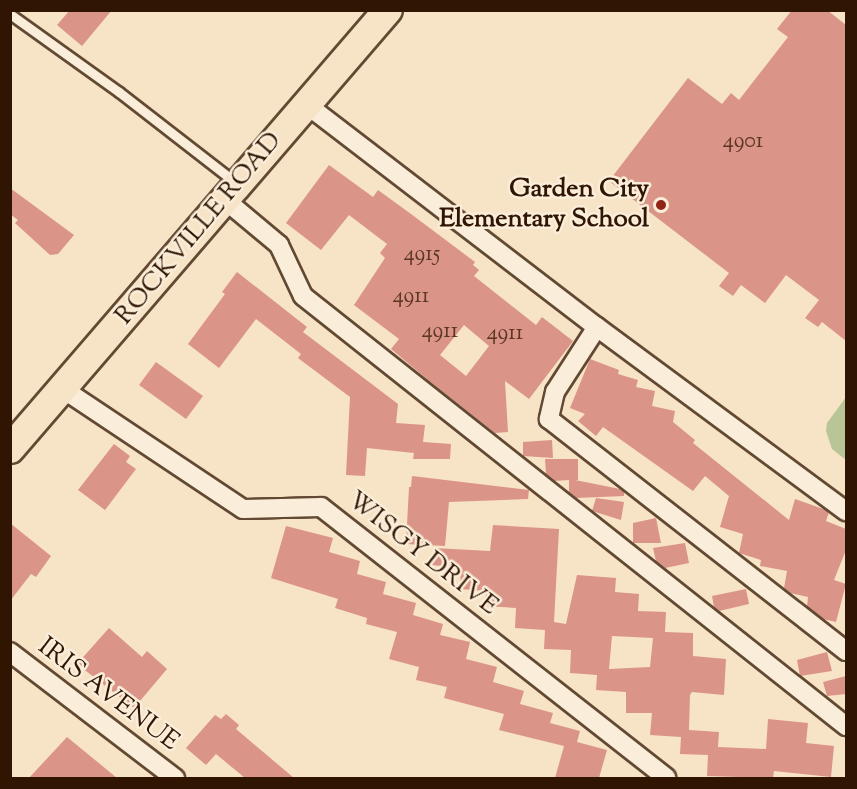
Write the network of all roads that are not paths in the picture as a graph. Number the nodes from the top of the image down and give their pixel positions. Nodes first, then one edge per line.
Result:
1 (388, 10) edge
2 (10, 14) edge
3 (306, 104) junction
4 (230, 191) junction
5 (597, 327) junction
6 (63, 389) junction
7 (10, 448) edge
8 (846, 511) edge
9 (846, 651) edge
10 (10, 652) edge
11 (846, 726) edge
12 (175, 778) edge
13 (666, 778) edge

1 - 3 main road, ROCKVILLE ROAD
2 - 4 lane
3 - 4 main road, ROCKVILLE ROAD
3 - 5 street
4 - 6 main road, ROCKVILLE ROAD
4 - 11 street
5 - 8 street
5 - 9 street
6 - 7 main road, ROCKVILLE ROAD
6 - 13 street, WISGY DRIVE
10 - 12 street, IRIS AVENUE

